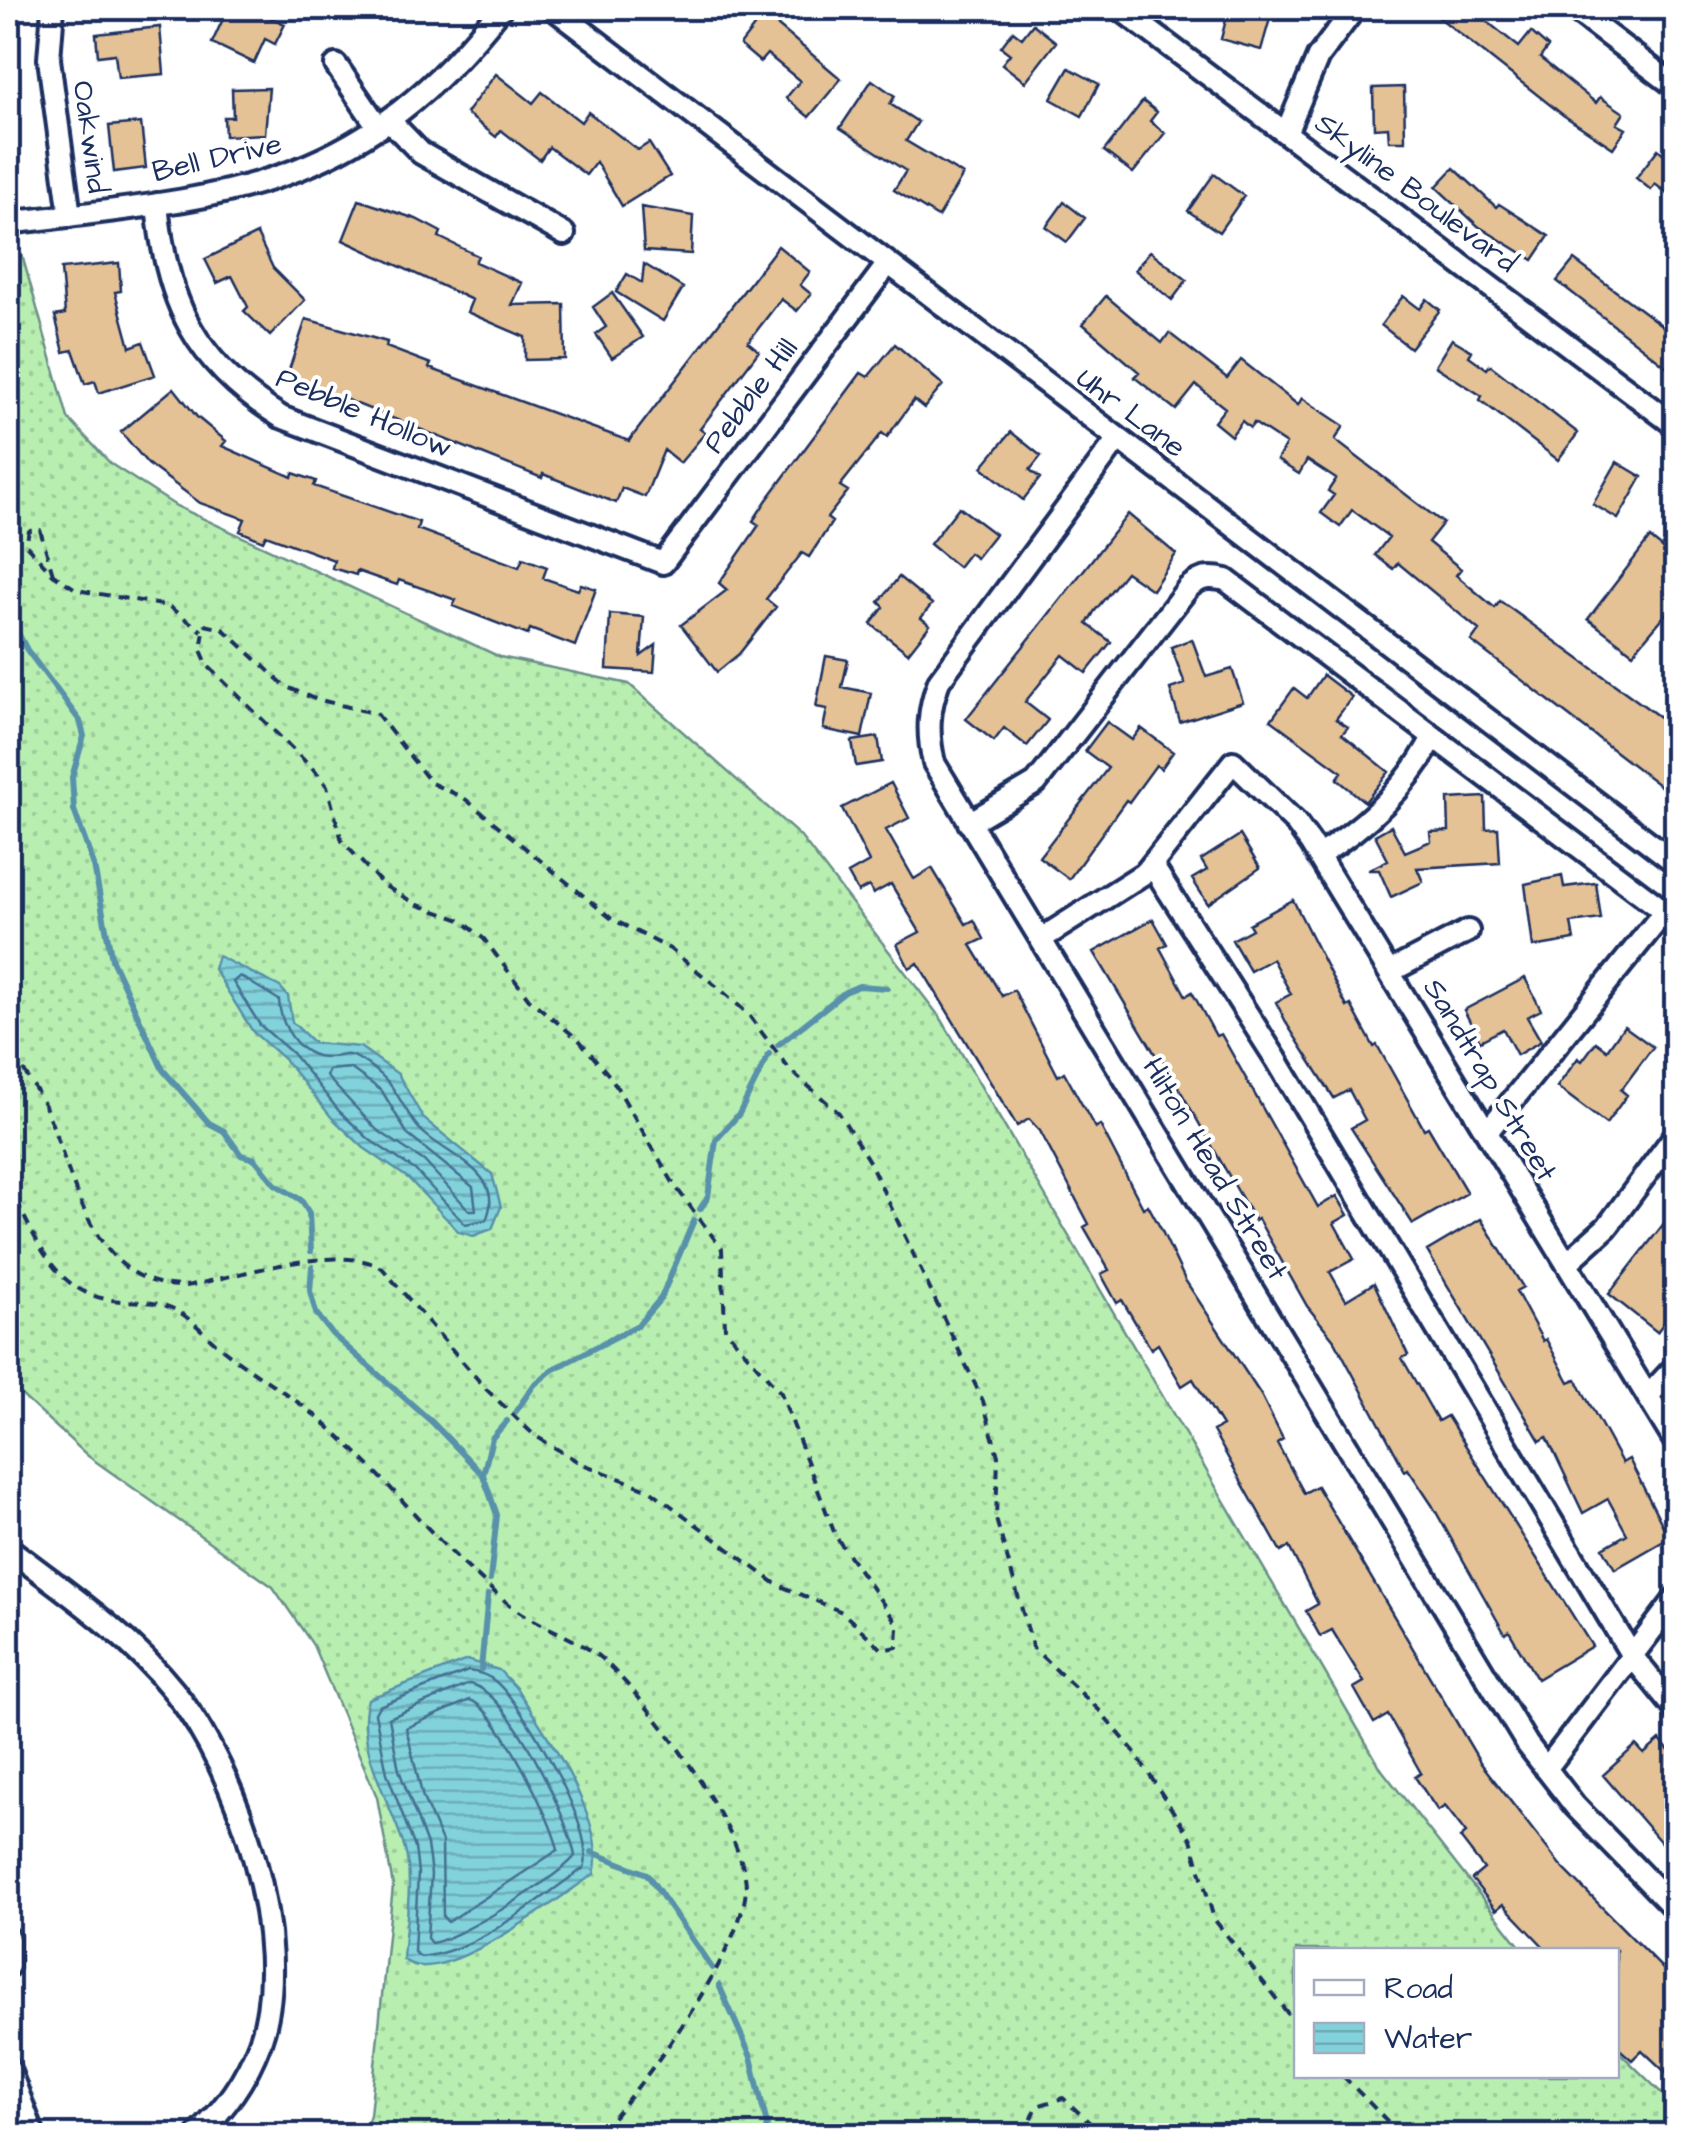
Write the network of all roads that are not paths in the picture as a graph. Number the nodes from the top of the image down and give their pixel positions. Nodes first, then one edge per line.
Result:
1 (54, 8) edge
2 (500, 8) edge
3 (553, 8) edge
4 (1118, 8) edge
5 (1354, 8) edge
6 (1572, 8) edge
7 (336, 65) dead end
8 (1676, 87) edge
9 (384, 124) junction
10 (1286, 133) junction
11 (157, 204) junction
12 (70, 216) junction
13 (8, 223) edge
14 (564, 234) dead end
15 (887, 265) junction
16 (1676, 426) edge
17 (1118, 440) junction
18 (664, 563) joint
19 (1433, 737) junction
20 (968, 822) junction
21 (1673, 852) edge
22 (1318, 856) junction
23 (1152, 865) junction
24 (1671, 916) edge
25 (1468, 932) dead end
26 (1041, 939) junction
27 (1389, 972) junction
28 (1487, 1132) junction
29 (1676, 1134) edge
30 (1567, 1263) junction
31 (1676, 1366) edge
32 (1648, 1396) junction
33 (1676, 1443) edge
34 (8, 1548) edge
35 (1676, 1598) edge
36 (1632, 1656) junction
37 (1676, 1710) edge
38 (1546, 1769) junction
39 (1676, 1910) edge
40 (8, 1941) edge
41 (8, 1966) edge
42 (8, 2067) edge
43 (34, 2136) edge
44 (197, 2136) edge

1 - 12 street, Oakwind
2 - 9 street, Bell Drive
3 - 15 street, Uhr Lane
4 - 10 street, Skyline Boulevard
5 - 10 street
6 - 8 street
7 - 9 street
9 - 11 street, Bell Drive
9 - 14 street
10 - 16 street, Skyline Boulevard
11 - 12 street, Bell Drive
11 - 18 street, Pebble Hollow
12 - 13 street, Bell Drive
15 - 17 street, Uhr Lane
15 - 18 street, Pebble Hill
17 - 20 street, Hilton Head Street
17 - 21 street, Uhr Lane
19 - 20 street
19 - 22 street
19 - 24 street
20 - 26 street, Hilton Head Street
22 - 23 street, Sandtrap Street
22 - 27 street, Sandtrap Street
23 - 26 street
23 - 36 street
24 - 28 street
25 - 27 street
26 - 38 street, Hilton Head Street
27 - 28 street, Sandtrap Street
28 - 30 street, Sandtrap Street
29 - 30 street
30 - 32 street, Sandtrap Street
31 - 32 street
32 - 33 street, Sandtrap Street
34 - 44 street
35 - 36 street
36 - 37 street
36 - 38 street
38 - 39 street, Hilton Head Street
40 - 41 street
42 - 43 street

